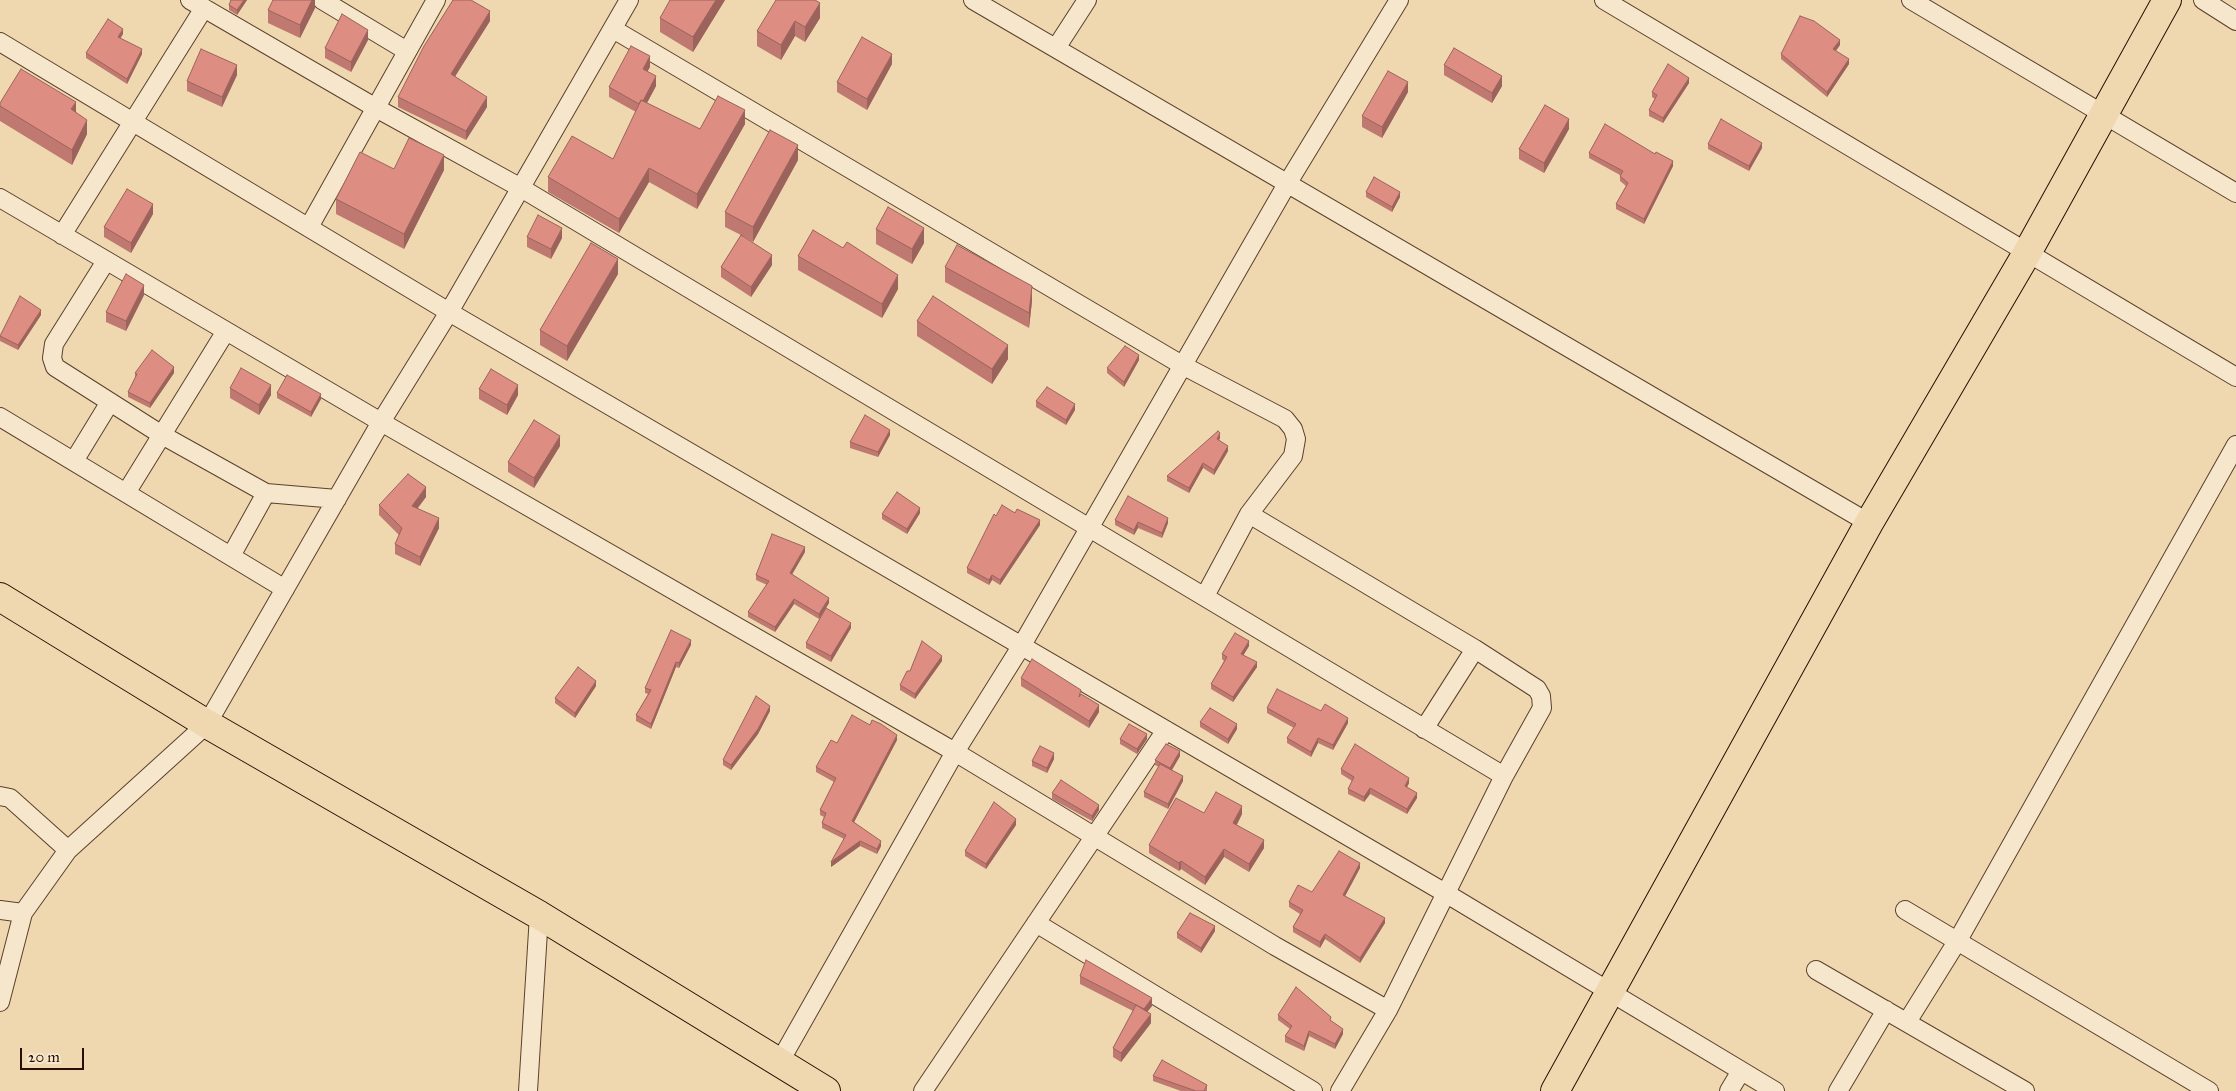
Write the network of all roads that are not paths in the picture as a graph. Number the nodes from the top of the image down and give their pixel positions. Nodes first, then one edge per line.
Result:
1 (322, 0) edge
2 (436, 0) edge
3 (630, 0) edge
4 (973, 0) edge
5 (1087, 0) edge
6 (1399, 0) edge
7 (1604, 0) edge
8 (1911, 0) edge
9 (2167, 0) edge
10 (2203, 0) edge
11 (197, 4) edge
12 (2236, 21) edge
13 (613, 29) junction
14 (0, 42) edge
15 (1056, 48) junction
16 (407, 51) junction
17 (376, 108) junction
18 (2104, 113) junction
19 (134, 122) junction
20 (1287, 184) junction
21 (521, 188) junction
22 (2236, 193) edge
23 (1, 200) edge
24 (309, 227) junction
25 (62, 235) junction
26 (2027, 253) junction
27 (106, 261) junction
28 (449, 312) junction
29 (226, 331) junction
30 (1182, 366) junction
31 (2236, 377) edge
32 (110, 402) junction
33 (0, 417) edge
34 (381, 422) junction
35 (162, 435) junction
36 (2236, 445) edge
37 (74, 461) junction
38 (126, 493) junction
39 (266, 493) junction
40 (337, 499) junction
41 (1249, 514) junction
42 (1869, 523) junction
43 (1088, 529) junction
44 (231, 556) junction
45 (285, 589) junction
46 (1205, 596) junction
47 (0, 597) edge
48 (1022, 644) junction
49 (1475, 649) junction
50 (208, 724) junction
51 (1424, 729) junction
52 (1166, 730) junction
53 (956, 752) junction
54 (1504, 776) junction
55 (0, 796) edge
56 (1094, 837) junction
57 (68, 850) junction
58 (1447, 894) junction
59 (0, 910) edge
60 (1905, 910) dead end
61 (23, 913) junction
62 (539, 915) junction
63 (1036, 923) junction
64 (1958, 940) junction
65 (1816, 970) dead end
66 (1611, 992) junction
67 (0, 1002) edge
68 (1388, 1010) junction
69 (1886, 1010) junction
70 (1907, 1022) junction
71 (779, 1063) junction
72 (1741, 1071) junction
73 (528, 1091) edge
74 (826, 1091) edge
75 (923, 1091) edge
76 (1313, 1091) edge
77 (1340, 1091) edge
78 (1555, 1091) edge
79 (1729, 1091) edge
80 (1775, 1091) edge
81 (1838, 1091) edge
82 (2025, 1091) edge
83 (2209, 1091) edge

1 - 16 street
2 - 16 street
3 - 13 street
4 - 15 street
5 - 15 street
6 - 20 street
7 - 26 street
8 - 18 street
9 - 18 main road
10 - 12 street
11 - 17 street
11 - 19 street
13 - 21 street
13 - 30 street
14 - 19 street
15 - 20 street
16 - 17 street
17 - 21 street
17 - 24 street
18 - 22 street
18 - 26 main road
19 - 24 street
19 - 25 street
20 - 30 street
20 - 42 street
21 - 28 street
21 - 43 street
23 - 25 street
24 - 28 street
25 - 27 street
26 - 31 street
26 - 42 main road
27 - 29 street
27 - 32 street
28 - 34 street
28 - 48 street
29 - 34 street
29 - 35 street
30 - 41 street
30 - 43 street
32 - 35 street
32 - 37 street
33 - 37 street
34 - 40 street
34 - 53 street
35 - 38 street
35 - 39 street
36 - 64 street
37 - 38 street
38 - 44 street
39 - 40 street
39 - 44 street
40 - 45 street
41 - 46 street
41 - 49 street
42 - 66 main road
43 - 46 street
43 - 48 street
44 - 45 street
45 - 50 street
46 - 51 street
47 - 50 main road
48 - 52 street
48 - 53 street
49 - 51 street
49 - 54 street
50 - 57 street
50 - 62 main road
51 - 54 street
52 - 56 street
52 - 58 street
53 - 56 street
53 - 71 street
54 - 58 street
55 - 57 street
56 - 63 street
56 - 68 street
57 - 61 street
58 - 66 street
58 - 68 street
59 - 61 street
60 - 64 street
61 - 67 street
62 - 71 main road
62 - 73 street
63 - 75 street
63 - 76 street
64 - 70 street
64 - 83 street
65 - 69 street
66 - 72 street
66 - 78 main road
68 - 77 street
69 - 70 street
69 - 81 street
70 - 82 street
71 - 74 main road
72 - 79 street
72 - 80 street

